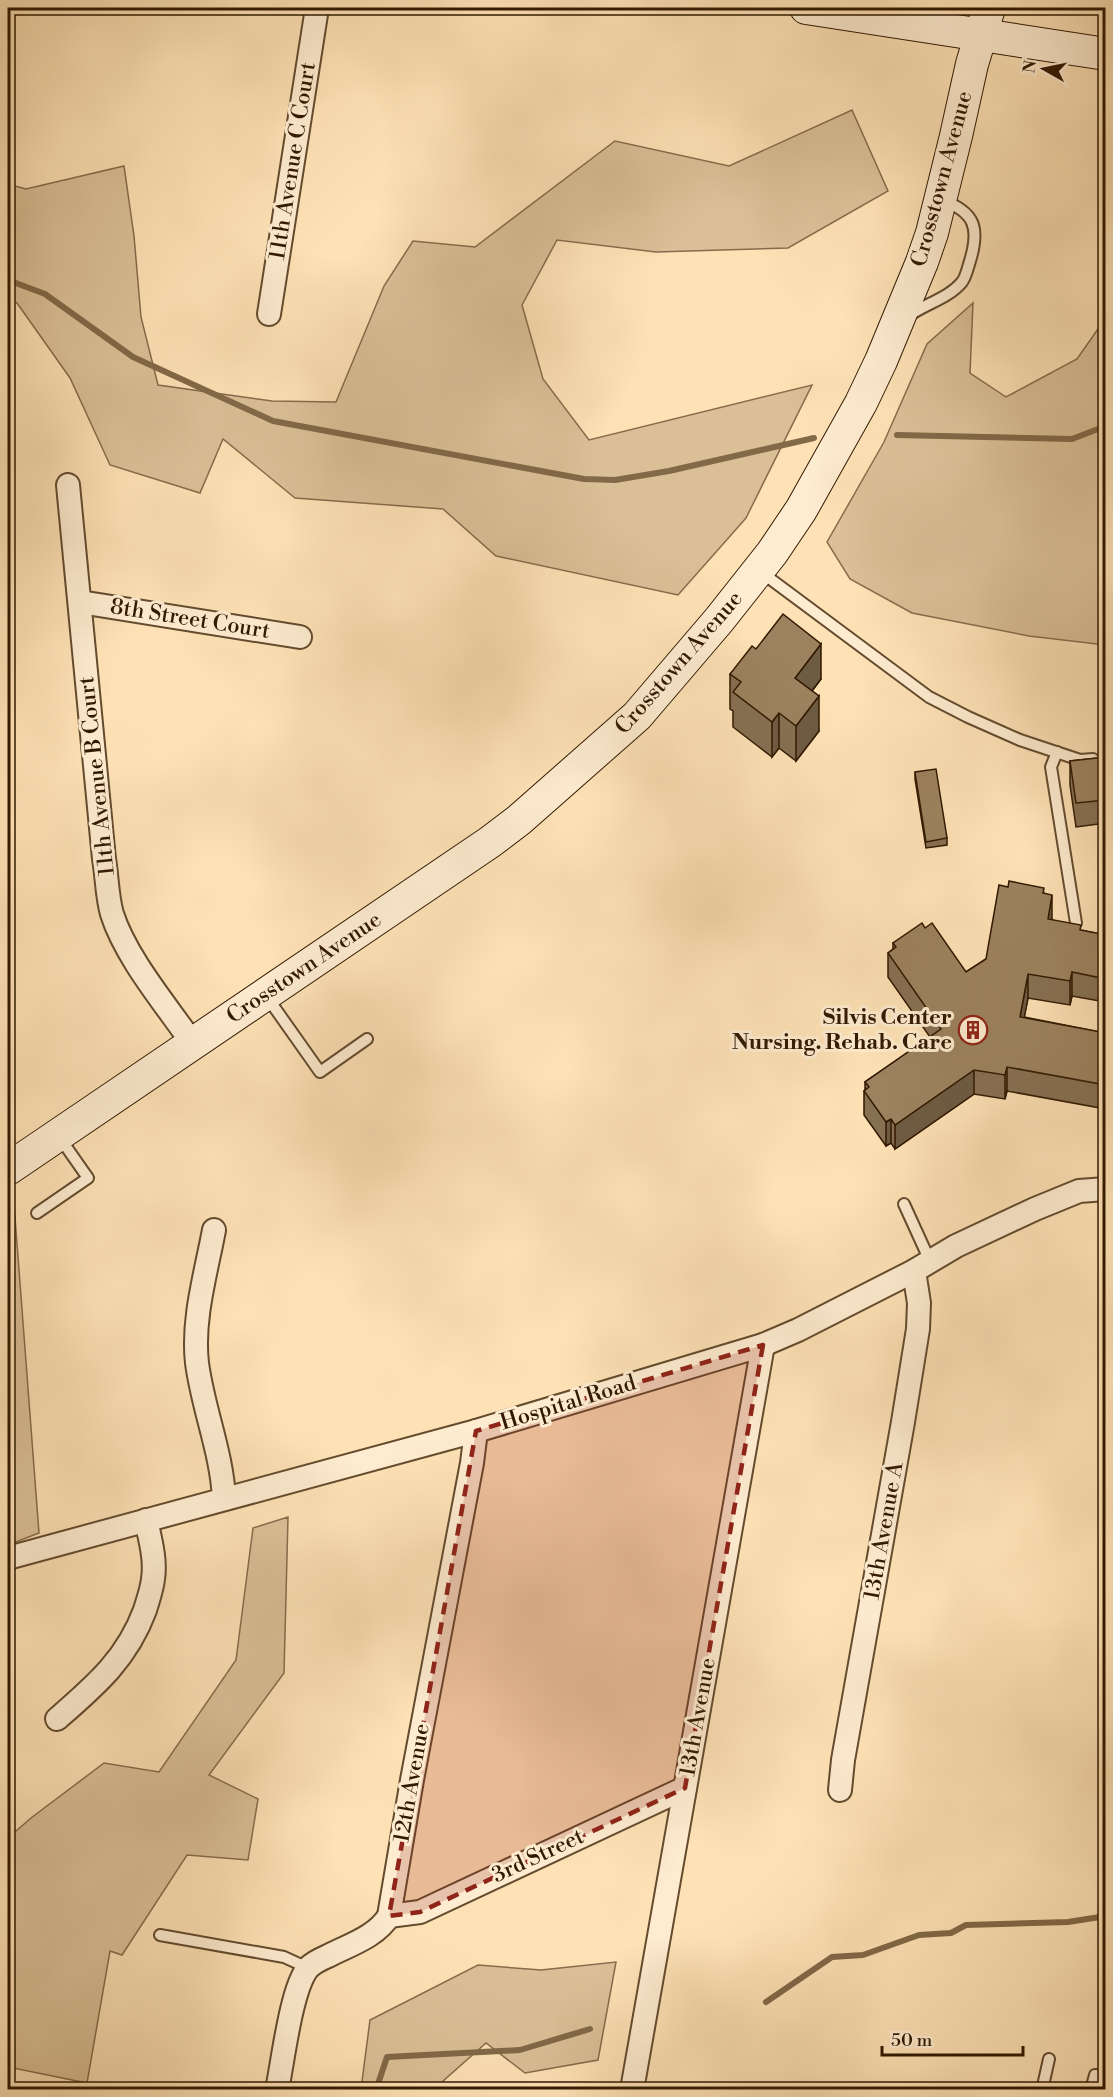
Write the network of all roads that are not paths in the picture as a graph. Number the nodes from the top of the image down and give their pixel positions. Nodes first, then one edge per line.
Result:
1 (317, 8) edge
2 (806, 8) edge
3 (984, 22) edge
4 (1106, 54) edge
5 (940, 200) junction
6 (269, 314) dead end
7 (897, 324) junction
8 (68, 485) dead end
9 (758, 570) junction
10 (80, 602) junction
11 (300, 637) dead end
12 (1057, 752) junction
13 (1104, 758) edge
14 (1076, 923) edge
15 (265, 995) junction
16 (367, 1039) dead end
17 (193, 1044) junction
18 (58, 1135) junction
19 (8, 1169) edge
20 (1106, 1189) edge
21 (904, 1204) dead end
22 (37, 1214) dead end
23 (214, 1230) dead end
24 (922, 1266) junction
25 (763, 1345) junction
26 (476, 1431) junction
27 (224, 1499) junction
28 (146, 1520) junction
29 (8, 1558) edge
30 (57, 1719) dead end
31 (685, 1788) junction
32 (840, 1790) dead end
33 (389, 1916) junction
34 (160, 1935) dead end
35 (308, 1968) junction
36 (1049, 2059) dead end
37 (1106, 2077) edge
38 (277, 2090) edge
39 (633, 2090) edge
40 (1042, 2090) edge
41 (1091, 2090) edge

1 - 6 street, 11th Avenue C Court
2 - 3 street
3 - 4 street
3 - 5 street, Crosstown Avenue
5 - 7 street, Crosstown Avenue
5 - 7 lane
7 - 9 street, Crosstown Avenue
8 - 10 street, 11th Avenue B Court
9 - 12 lane
9 - 15 street, Crosstown Avenue
10 - 11 street, 8th Street Court
10 - 17 street, 11th Avenue B Court
12 - 13 lane
12 - 14 lane
15 - 16 lane
15 - 17 street, Crosstown Avenue
17 - 18 street, Crosstown Avenue
18 - 19 street, Crosstown Avenue
18 - 22 lane
20 - 24 street, Hospital Road
21 - 24 lane
23 - 27 street
24 - 25 street, Hospital Road
24 - 32 street, 13th Avenue A
25 - 26 street, Hospital Road
25 - 31 street, 13th Avenue
26 - 27 street, Hospital Road
26 - 33 street, 12th Avenue
27 - 28 street, Hospital Road
28 - 29 street, Hospital Road
28 - 30 street
31 - 33 street, 3rd Street
31 - 39 street, 13th Avenue
33 - 35 street
34 - 35 lane
35 - 38 street
36 - 40 lane
37 - 41 lane

